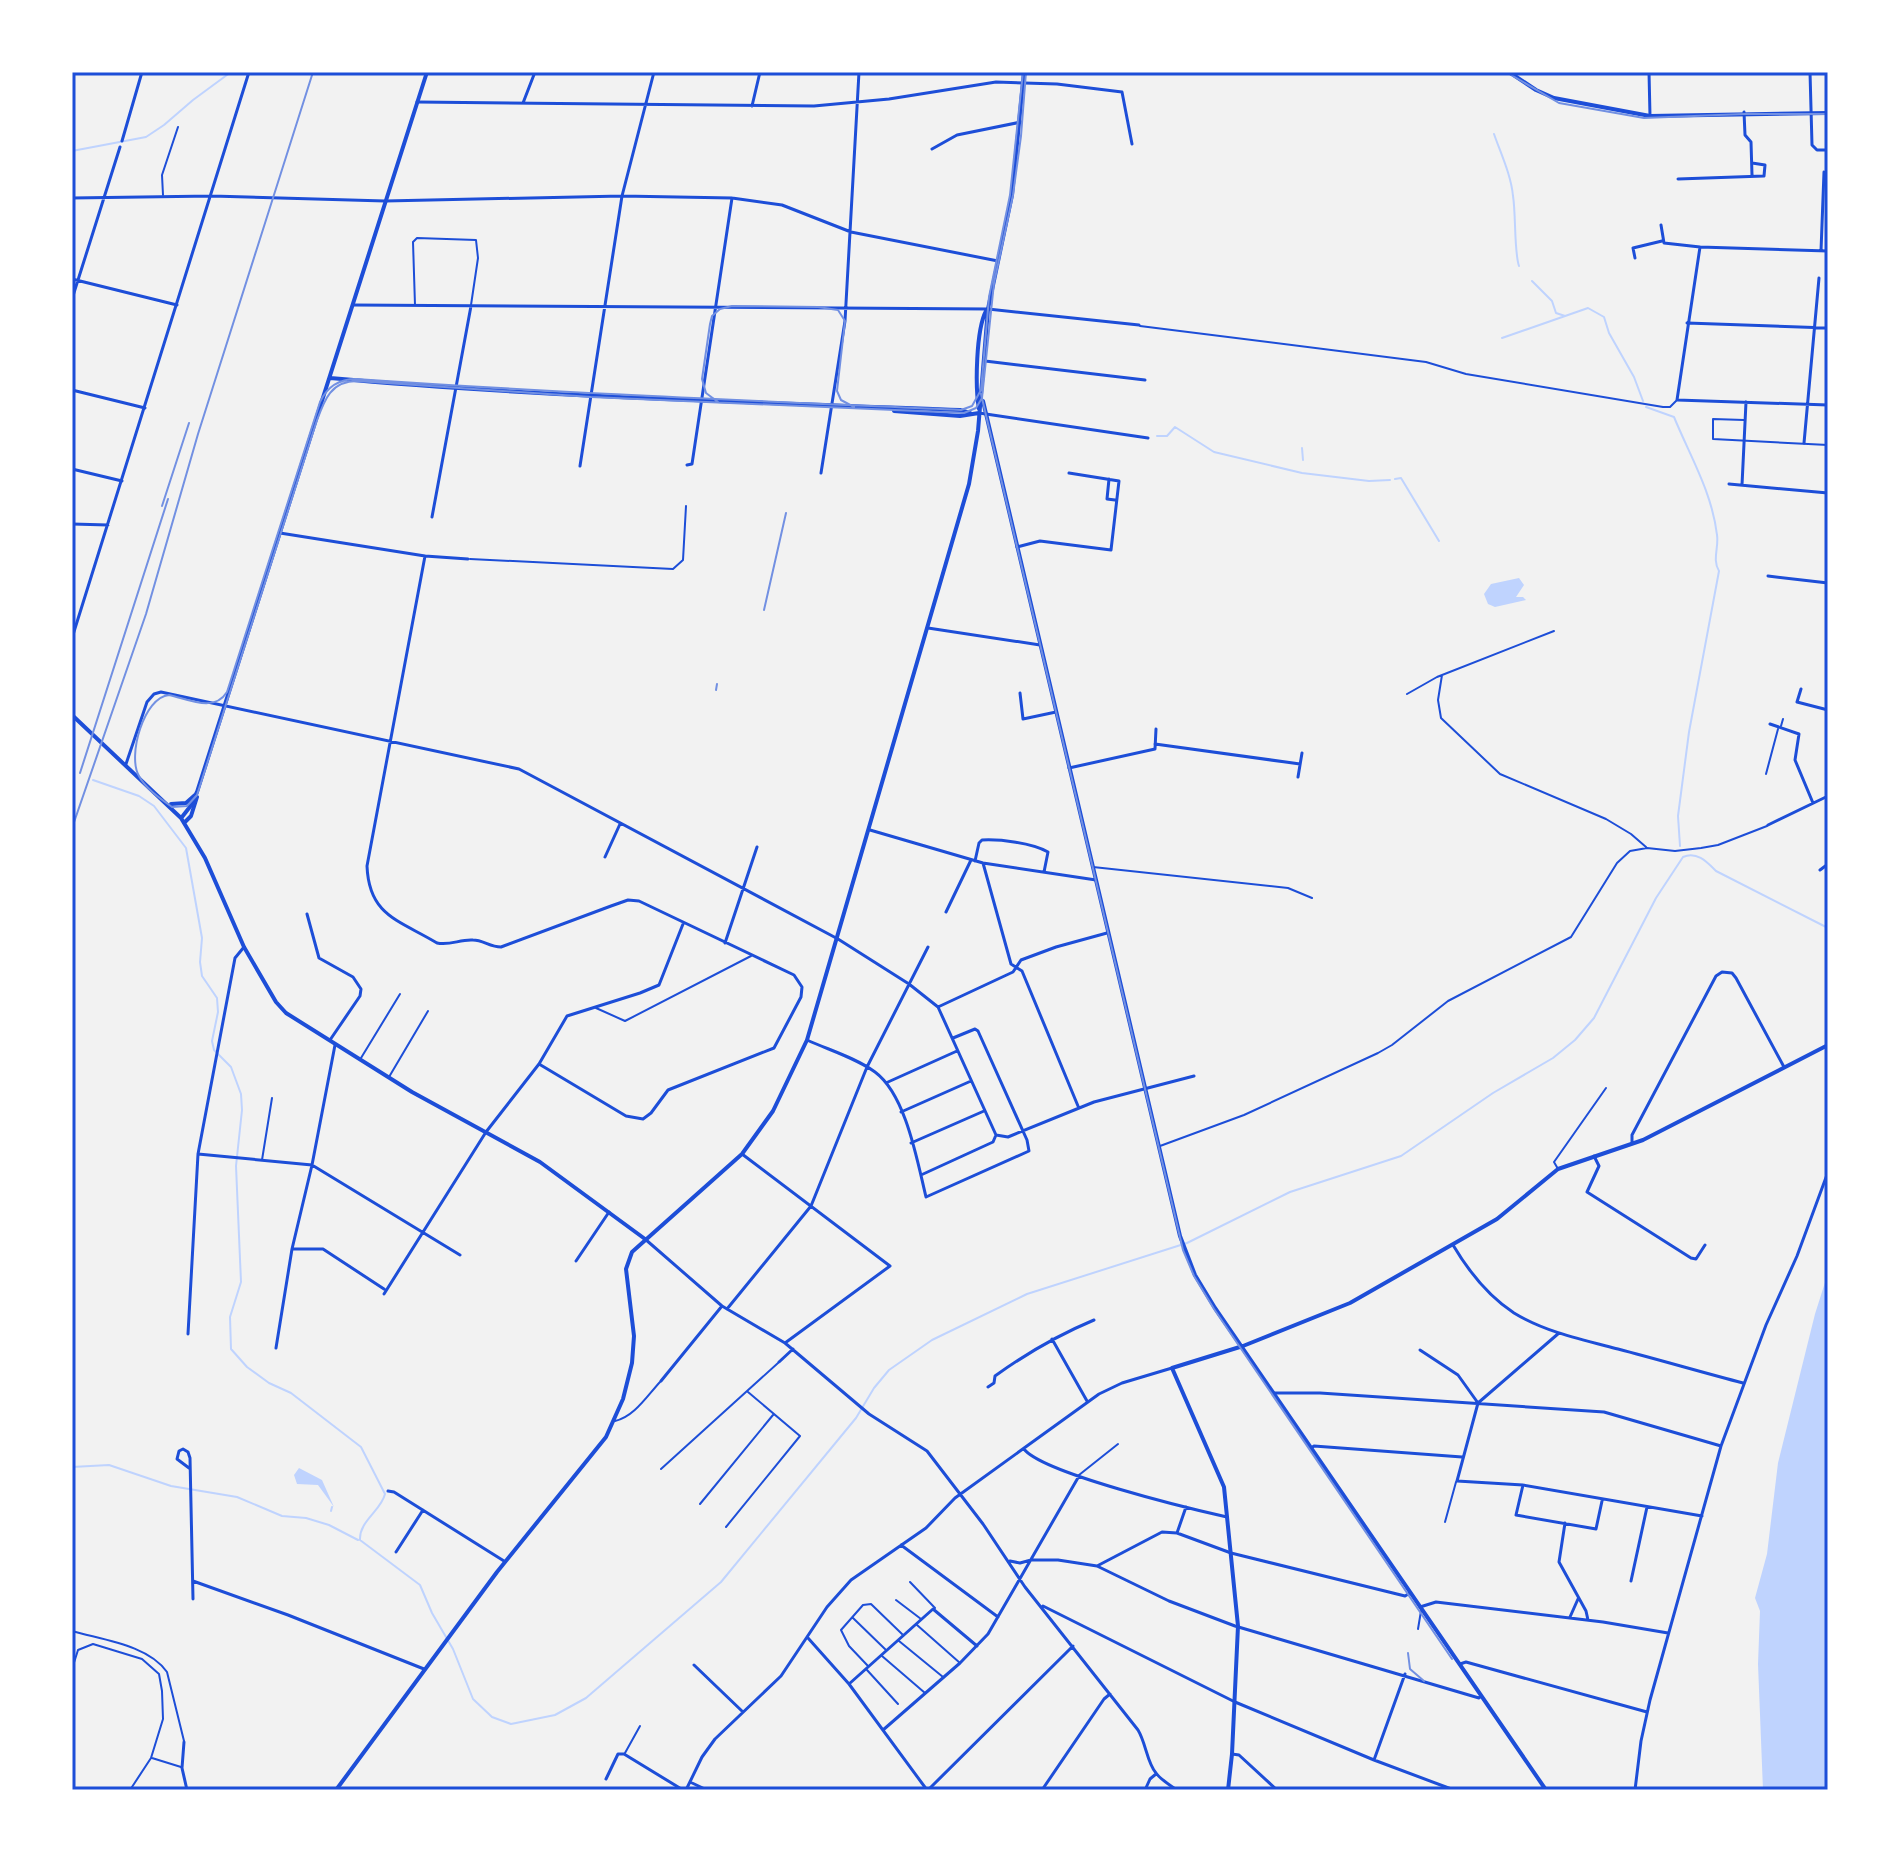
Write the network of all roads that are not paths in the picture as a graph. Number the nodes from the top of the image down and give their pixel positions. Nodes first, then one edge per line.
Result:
1 (142, 72) edge
2 (249, 72) edge
3 (427, 72) edge
4 (535, 72) edge
5 (654, 72) edge
6 (760, 72) edge
7 (859, 72) edge
8 (1024, 72) edge
9 (1509, 72) edge
10 (1649, 72) edge
11 (1810, 72) edge
12 (1023, 82) junction
13 (417, 102) junction
14 (523, 103) junction
15 (857, 103) junction
16 (646, 104) junction
17 (752, 106) junction
18 (1744, 112) junction
19 (1811, 113) junction
20 (1828, 113) edge
21 (1650, 116) junction
22 (1021, 122) junction
23 (178, 127) dead end
24 (122, 141) joint
25 (1132, 144) dead end
26 (120, 147) joint
27 (932, 149) dead end
28 (1828, 150) edge
29 (1752, 163) junction
30 (1824, 172) dead end
31 (1752, 175) junction
32 (1678, 179) dead end
33 (104, 196) junction
34 (163, 196) junction
35 (212, 196) junction
36 (622, 196) junction
37 (72, 198) edge
38 (732, 198) junction
39 (385, 201) junction
40 (1661, 225) dead end
41 (851, 232) junction
42 (1662, 241) junction
43 (1700, 247) junction
44 (1821, 251) junction
45 (1828, 251) edge
46 (1635, 258) dead end
47 (998, 261) junction
48 (1819, 278) dead end
49 (72, 279) edge
50 (78, 280) junction
51 (72, 299) edge
52 (178, 305) junction
53 (353, 305) junction
54 (415, 306) junction
55 (471, 306) junction
56 (605, 306) junction
57 (714, 308) junction
58 (846, 309) junction
59 (988, 309) junction
60 (1687, 323) junction
61 (1139, 325) joint
62 (1815, 327) junction
63 (1828, 328) edge
64 (985, 361) junction
65 (329, 378) junction
66 (1145, 380) dead end
67 (457, 387) junction
68 (72, 390) edge
69 (591, 395) junction
70 (1677, 400) junction
71 (699, 401) junction
72 (1746, 402) junction
73 (1807, 404) junction
74 (1828, 405) edge
75 (830, 407) junction
76 (145, 408) junction
77 (982, 414) junction
78 (1746, 420) junction
79 (1148, 438) dead end
80 (1746, 441) junction
81 (1804, 443) junction
82 (1828, 445) edge
83 (687, 465) dead end
84 (580, 466) dead end
85 (72, 469) edge
86 (821, 473) dead end
87 (1069, 473) dead end
88 (1109, 479) junction
89 (122, 481) junction
90 (1729, 484) dead end
91 (1742, 485) junction
92 (1828, 493) edge
93 (1117, 500) junction
94 (686, 506) dead end
95 (432, 517) dead end
96 (72, 524) edge
97 (108, 525) junction
98 (280, 533) junction
99 (1017, 547) junction
100 (425, 556) junction
101 (468, 559) joint
102 (1768, 576) dead end
103 (1828, 583) edge
104 (928, 628) junction
105 (1554, 631) dead end
106 (72, 638) edge
107 (1040, 645) junction
108 (1442, 675) junction
109 (1801, 689) dead end
110 (1020, 693) dead end
111 (1407, 694) dead end
112 (224, 707) junction
113 (1828, 710) edge
114 (1056, 712) junction
115 (72, 715) edge
116 (1783, 719) dead end
117 (1770, 724) dead end
118 (1780, 727) junction
119 (1156, 729) dead end
120 (391, 742) junction
121 (1155, 744) junction
122 (1302, 753) dead end
123 (126, 764) junction
124 (1300, 764) junction
125 (1069, 768) junction
126 (1766, 774) dead end
127 (1298, 777) dead end
128 (197, 792) junction
129 (1828, 796) edge
130 (1813, 803) junction
131 (168, 804) junction
132 (182, 820) junction
133 (620, 824) junction
134 (1768, 825) joint
135 (870, 830) junction
136 (757, 847) dead end
137 (1647, 848) junction
138 (605, 857) dead end
139 (973, 861) junction
140 (983, 863) junction
141 (1828, 864) edge
142 (1093, 867) junction
143 (1820, 870) dead end
144 (1044, 872) junction
145 (1096, 880) junction
146 (744, 888) junction
147 (1312, 898) dead end
148 (946, 912) dead end
149 (307, 914) dead end
150 (683, 924) junction
151 (1108, 933) junction
152 (838, 939) junction
153 (725, 943) junction
154 (244, 947) junction
155 (928, 947) dead end
156 (751, 956) junction
157 (1018, 966) junction
158 (909, 984) junction
159 (400, 994) dead end
160 (595, 1007) junction
161 (938, 1007) junction
162 (428, 1011) dead end
163 (952, 1039) junction
164 (807, 1040) junction
165 (329, 1041) junction
166 (335, 1045) junction
167 (1828, 1045) edge
168 (957, 1051) junction
169 (360, 1060) junction
170 (539, 1064) junction
171 (867, 1067) junction
172 (1784, 1067) junction
173 (1194, 1076) dead end
174 (388, 1078) junction
175 (971, 1081) junction
176 (887, 1082) junction
177 (1145, 1088) junction
178 (1606, 1088) dead end
179 (272, 1098) dead end
180 (1078, 1107) junction
181 (984, 1111) junction
182 (901, 1112) junction
183 (1023, 1131) junction
184 (486, 1132) junction
185 (996, 1135) junction
186 (911, 1143) junction
187 (1632, 1144) junction
188 (1159, 1146) junction
189 (198, 1154) junction
190 (742, 1154) junction
191 (1594, 1156) junction
192 (262, 1160) junction
193 (312, 1165) junction
194 (1558, 1169) junction
195 (1828, 1172) edge
196 (921, 1175) junction
197 (811, 1206) junction
198 (609, 1212) junction
199 (423, 1234) junction
200 (645, 1239) junction
201 (1453, 1245) junction
202 (1705, 1245) dead end
203 (292, 1249) junction
204 (460, 1255) dead end
205 (576, 1261) dead end
206 (722, 1306) junction
207 (727, 1309) junction
208 (1094, 1320) dead end
209 (1559, 1333) junction
210 (188, 1334) dead end
211 (1052, 1338) junction
212 (785, 1343) junction
213 (1242, 1347) junction
214 (276, 1348) dead end
215 (793, 1349) junction
216 (1420, 1350) dead end
217 (779, 1362) joint
218 (1172, 1368) junction
219 (661, 1381) joint
220 (1744, 1383) junction
221 (988, 1387) dead end
222 (748, 1392) junction
223 (1273, 1393) junction
224 (1087, 1401) junction
225 (1478, 1403) junction
226 (774, 1415) junction
227 (614, 1421) junction
228 (1118, 1444) dead end
229 (1721, 1446) junction
230 (1311, 1448) junction
231 (1024, 1449) junction
232 (1463, 1457) junction
233 (189, 1468) junction
234 (661, 1469) dead end
235 (1079, 1476) junction
236 (1457, 1481) junction
237 (1523, 1485) junction
238 (388, 1491) dead end
239 (960, 1495) junction
240 (1602, 1499) junction
241 (700, 1504) dead end
242 (1186, 1507) junction
243 (1647, 1507) junction
244 (423, 1510) junction
245 (1702, 1516) junction
246 (1227, 1517) junction
247 (1445, 1522) dead end
248 (1565, 1523) junction
249 (726, 1527) dead end
250 (1177, 1533) junction
251 (901, 1545) junction
252 (396, 1552) dead end
253 (1231, 1553) junction
254 (1031, 1560) junction
255 (1010, 1561) junction
256 (506, 1562) junction
257 (1097, 1566) junction
258 (1020, 1579) junction
259 (193, 1581) junction
260 (1631, 1581) dead end
261 (910, 1582) dead end
262 (1410, 1593) junction
263 (193, 1599) dead end
264 (1578, 1599) junction
265 (896, 1600) dead end
266 (1039, 1605) junction
267 (1420, 1607) junction
268 (935, 1609) junction
269 (853, 1617) junction
270 (999, 1618) junction
271 (1569, 1618) junction
272 (922, 1619) junction
273 (1589, 1621) junction
274 (916, 1624) junction
275 (1238, 1626) junction
276 (1418, 1629) dead end
277 (72, 1631) edge
278 (1668, 1633) junction
279 (903, 1636) junction
280 (808, 1638) junction
281 (898, 1640) junction
282 (977, 1646) junction
283 (1073, 1646) junction
284 (887, 1650) junction
285 (882, 1655) junction
286 (960, 1663) junction
287 (1460, 1664) junction
288 (694, 1665) dead end
289 (868, 1668) junction
290 (72, 1669) edge
291 (424, 1669) junction
292 (1405, 1674) junction
293 (943, 1677) junction
294 (849, 1684) junction
295 (925, 1693) junction
296 (1110, 1694) junction
297 (1480, 1697) junction
298 (1235, 1702) junction
299 (898, 1704) dead end
300 (743, 1712) junction
301 (1647, 1712) junction
302 (164, 1714) junction
303 (170, 1715) dead end
304 (640, 1726) dead end
305 (883, 1730) junction
306 (184, 1742) joint
307 (624, 1754) junction
308 (1232, 1754) junction
309 (151, 1758) junction
310 (1374, 1760) junction
311 (182, 1768) junction
312 (1156, 1774) junction
313 (606, 1779) dead end
314 (690, 1782) junction
315 (130, 1790) edge
316 (187, 1790) edge
317 (336, 1790) edge
318 (684, 1790) edge
319 (707, 1790) edge
320 (928, 1790) edge
321 (1042, 1790) edge
322 (1145, 1790) edge
323 (1177, 1790) edge
324 (1228, 1790) edge
325 (1277, 1790) edge
326 (1454, 1790) edge
327 (1546, 1790) edge
328 (1635, 1790) edge

1 - 24 street
2 - 35 street
3 - 13 street
4 - 14 street
5 - 16 street
6 - 17 street
7 - 15 street
8 - 12 street
9 - 21 street
10 - 21 street
11 - 19 street
12 - 15 street
12 - 22 street
12 - 25 street
13 - 14 street
13 - 39 street
14 - 16 street
15 - 17 street
15 - 41 street
16 - 17 street
16 - 36 street
18 - 19 street
18 - 21 street
18 - 29 street
19 - 20 street
19 - 28 street
22 - 27 street
22 - 47 street
23 - 34 lane
24 - 26 lane
26 - 33 street
29 - 31 street
29 - 31 street
30 - 44 street
31 - 32 street
33 - 34 street
33 - 37 street
33 - 50 street
34 - 35 street
35 - 39 street
35 - 52 street
36 - 38 street
36 - 39 street
36 - 56 street
38 - 41 street
38 - 57 street
39 - 53 street
40 - 42 street
41 - 47 street
41 - 58 street
42 - 43 street
42 - 46 street
43 - 44 street
43 - 60 street
44 - 45 street
47 - 59 street
48 - 62 street
49 - 50 street
50 - 51 street
50 - 52 street
52 - 76 street
53 - 54 street
53 - 65 street
54 - 55 street
54 - 55 lane
55 - 56 street
55 - 67 street
56 - 57 street
56 - 69 street
57 - 58 street
57 - 71 street
58 - 59 street
58 - 75 street
59 - 61 street
59 - 64 street
59 - 77 street
60 - 62 street
60 - 70 street
61 - 70 lane
62 - 63 street
62 - 73 street
64 - 66 street
64 - 77 street
65 - 67 street
65 - 98 street
67 - 69 street
67 - 95 street
68 - 76 street
69 - 71 street
69 - 84 street
70 - 72 street
71 - 75 street
71 - 83 street
72 - 73 street
72 - 78 street
73 - 74 street
73 - 81 street
75 - 77 street
75 - 86 street
76 - 89 street
77 - 79 street
77 - 99 street
77 - 104 street
78 - 80 street
78 - 80 lane
80 - 81 lane
80 - 91 street
81 - 82 lane
85 - 89 street
87 - 88 street
88 - 93 street
88 - 93 street
89 - 97 street
90 - 91 street
91 - 92 street
93 - 99 street
94 - 101 lane
96 - 97 street
97 - 106 street
98 - 100 street
98 - 112 street
99 - 107 street
100 - 101 street
100 - 120 street
102 - 103 street
104 - 107 street
104 - 135 street
105 - 108 lane
107 - 114 street
108 - 111 lane
108 - 137 lane
109 - 113 street
110 - 114 street
112 - 120 street
112 - 123 street
112 - 128 street
114 - 125 street
115 - 123 street
116 - 118 lane
117 - 118 street
118 - 126 lane
118 - 130 street
119 - 121 street
120 - 133 street
120 - 150 street
121 - 124 street
121 - 125 street
122 - 124 street
123 - 131 street
124 - 127 street
125 - 142 street
128 - 131 street
128 - 132 street
129 - 130 street
130 - 134 street
131 - 132 street
132 - 154 street
133 - 138 street
133 - 146 street
134 - 137 lane
135 - 139 street
135 - 152 street
136 - 146 street
137 - 188 lane
139 - 140 street
139 - 144 street
139 - 148 street
140 - 144 street
140 - 157 street
141 - 143 street
142 - 145 street
142 - 147 lane
144 - 145 street
145 - 151 street
146 - 152 street
146 - 153 street
149 - 165 street
150 - 153 street
150 - 160 street
151 - 157 street
151 - 177 street
152 - 158 street
152 - 164 street
153 - 156 street
154 - 165 street
154 - 189 street
155 - 158 street
156 - 160 lane
156 - 170 street
157 - 161 street
157 - 180 street
158 - 161 street
158 - 171 street
159 - 169 lane
160 - 170 street
161 - 163 street
162 - 174 lane
163 - 168 street
163 - 183 street
164 - 171 street
164 - 190 street
165 - 166 street
166 - 169 street
166 - 193 street
167 - 172 street
168 - 175 street
168 - 176 street
169 - 174 street
170 - 184 street
171 - 176 street
171 - 197 street
172 - 187 street
172 - 187 street
173 - 177 street
174 - 184 street
175 - 181 street
175 - 182 street
176 - 182 street
177 - 180 street
177 - 188 street
178 - 194 lane
179 - 192 lane
180 - 183 street
181 - 185 street
181 - 186 street
182 - 186 street
183 - 185 street
183 - 196 street
184 - 198 street
184 - 199 street
185 - 196 street
186 - 196 street
187 - 191 street
188 - 213 street
189 - 192 street
189 - 210 street
190 - 197 street
190 - 200 street
191 - 194 street
191 - 202 street
192 - 193 street
193 - 199 street
193 - 203 street
194 - 201 street
195 - 220 street
197 - 207 street
197 - 212 street
198 - 200 street
198 - 205 street
199 - 203 street
199 - 204 street
200 - 206 street
200 - 227 street
201 - 209 street
201 - 213 street
203 - 214 street
206 - 207 street
206 - 219 street
207 - 212 street
208 - 211 street
209 - 220 street
209 - 225 street
211 - 221 street
211 - 224 street
212 - 215 street
213 - 218 street
213 - 223 street
215 - 217 street
215 - 239 street
216 - 225 street
217 - 222 lane
218 - 224 street
218 - 246 street
219 - 227 lane
220 - 229 street
222 - 226 lane
222 - 234 lane
223 - 225 street
223 - 230 street
224 - 231 street
225 - 229 street
225 - 232 street
226 - 241 lane
226 - 249 lane
227 - 256 street
228 - 235 lane
229 - 245 street
230 - 232 street
230 - 262 street
231 - 235 street
231 - 239 street
232 - 236 street
233 - 233 street
233 - 259 street
235 - 242 street
235 - 254 street
236 - 237 street
236 - 247 lane
237 - 240 street
237 - 248 street
238 - 244 street
239 - 251 street
239 - 255 street
240 - 243 street
240 - 248 street
242 - 246 street
242 - 250 street
243 - 245 street
243 - 260 street
244 - 252 street
244 - 256 street
245 - 278 street
246 - 253 street
248 - 264 street
250 - 253 street
250 - 257 street
251 - 270 street
251 - 280 street
253 - 262 street
253 - 275 street
254 - 255 street
254 - 257 street
254 - 258 street
255 - 258 street
256 - 291 street
257 - 275 street
258 - 266 street
258 - 270 street
259 - 263 street
259 - 291 street
261 - 268 lane
262 - 267 street
264 - 271 street
264 - 273 street
265 - 272 lane
266 - 283 street
266 - 298 street
267 - 271 street
267 - 276 lane
267 - 287 street
268 - 272 street
268 - 282 street
269 - 279 lane
269 - 284 lane
269 - 289 lane
270 - 282 street
271 - 273 street
272 - 274 street
273 - 278 street
274 - 279 street
274 - 286 lane
275 - 292 street
275 - 298 street
277 - 306 lane
278 - 301 street
279 - 281 street
280 - 294 street
280 - 300 street
281 - 284 street
281 - 293 lane
282 - 286 street
283 - 296 street
283 - 320 street
284 - 285 street
285 - 289 street
285 - 295 lane
286 - 293 street
287 - 297 street
287 - 301 street
288 - 300 street
289 - 294 street
289 - 299 lane
290 - 302 lane
291 - 317 street
292 - 297 street
292 - 310 street
293 - 295 street
294 - 305 street
295 - 305 street
296 - 312 street
296 - 321 street
297 - 327 street
298 - 308 street
298 - 310 street
300 - 314 street
301 - 328 street
302 - 303 lane
302 - 309 lane
304 - 307 lane
305 - 320 street
306 - 311 street
307 - 313 street
307 - 318 street
308 - 324 street
308 - 325 street
309 - 311 lane
309 - 315 lane
310 - 326 street
311 - 316 street
312 - 322 street
312 - 323 street
314 - 318 street
314 - 319 street

